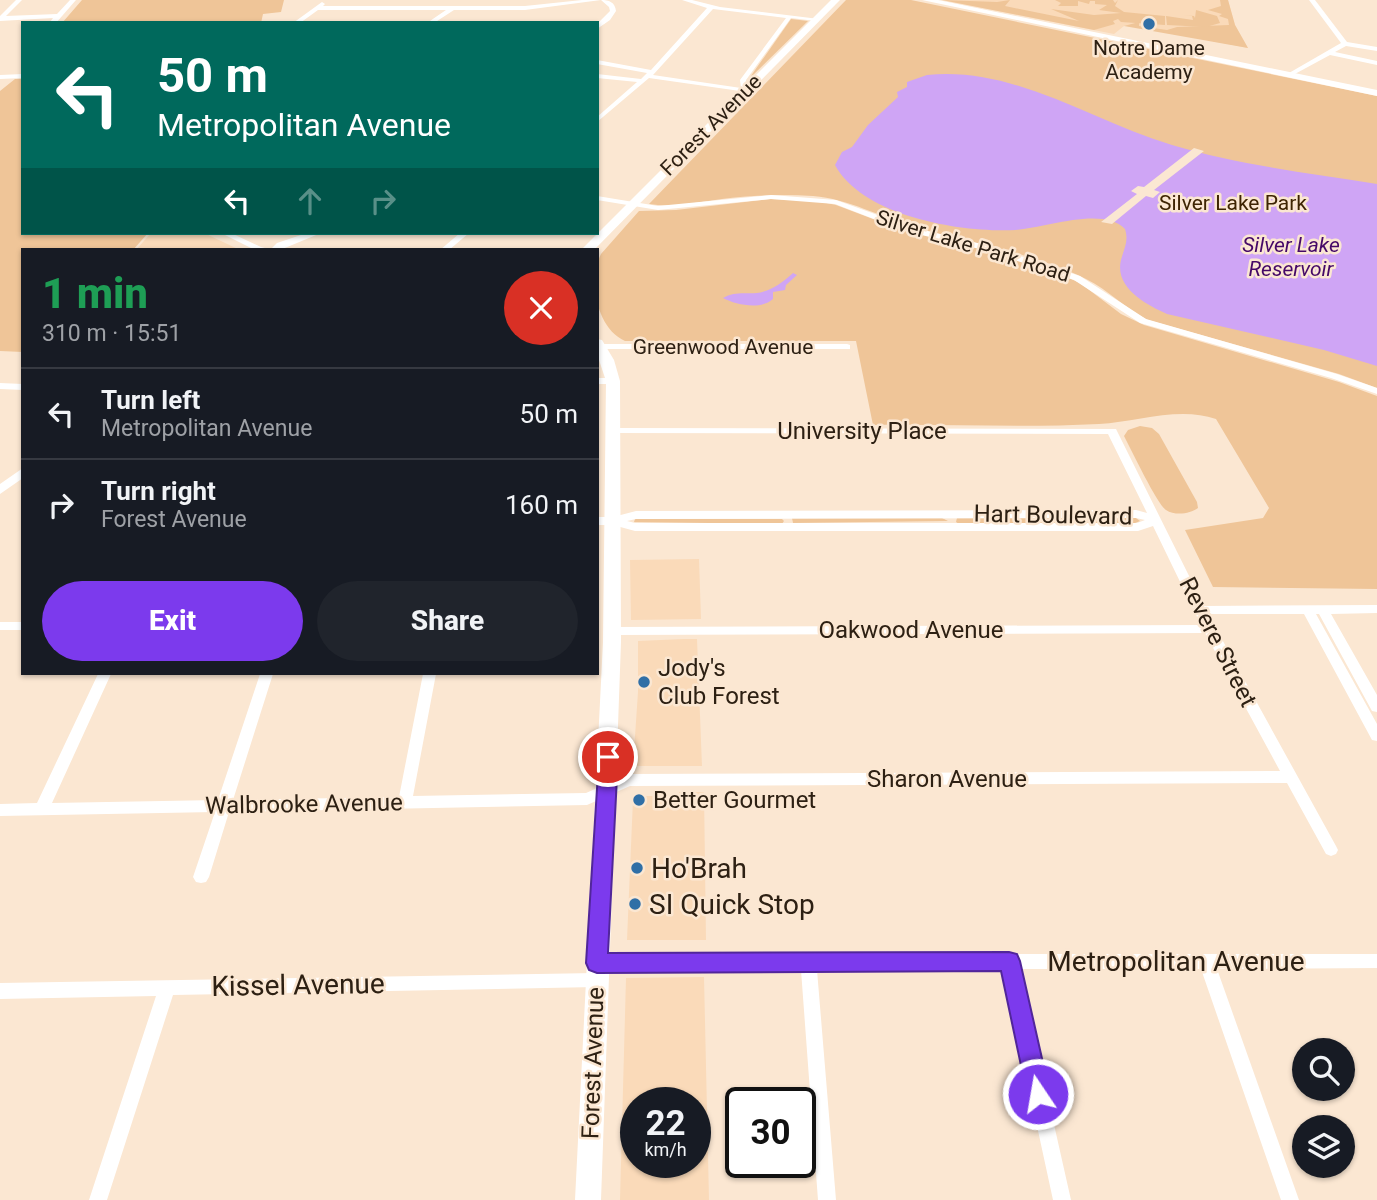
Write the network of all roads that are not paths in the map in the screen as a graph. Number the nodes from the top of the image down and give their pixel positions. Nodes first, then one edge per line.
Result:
1 (19, 0) edge
2 (73, 0) edge
3 (328, 0) edge
4 (447, 0) edge
5 (598, 0) edge
6 (604, 0) edge
7 (685, 0) edge
8 (836, 0) edge
9 (926, 0) edge
10 (1312, 0) edge
11 (712, 7) junction
12 (317, 8) junction
13 (452, 8) junction
14 (2, 16) edge
15 (58, 16) junction
16 (790, 16) junction
17 (816, 19) junction
18 (54, 21) edge
19 (299, 21) edge
20 (433, 21) edge
21 (599, 26) edge
22 (1345, 44) junction
23 (1377, 48) edge
24 (1329, 53) junction
25 (599, 63) edge
26 (1377, 63) edge
27 (1291, 74) junction
28 (21, 76) edge
29 (599, 76) edge
30 (0, 77) edge
31 (647, 77) junction
32 (744, 91) junction
33 (1377, 93) edge
34 (599, 118) edge
35 (599, 198) edge
36 (632, 205) junction
37 (229, 235) edge
38 (310, 235) edge
39 (462, 235) edge
40 (257, 248) edge
41 (277, 248) edge
42 (446, 248) edge
43 (589, 248) edge
44 (599, 345) edge
45 (847, 346) dead end
46 (599, 347) edge
47 (605, 381) edge
48 (0, 386) edge
49 (21, 387) edge
50 (1377, 391) edge
51 (612, 431) junction
52 (1112, 431) joint
53 (21, 474) edge
54 (0, 490) edge
55 (1157, 520) junction
56 (605, 521) edge
57 (1377, 609) edge
58 (1201, 610) junction
59 (1308, 610) junction
60 (1323, 610) junction
61 (0, 626) edge
62 (21, 626) edge
63 (1209, 629) junction
64 (612, 631) junction
65 (104, 675) edge
66 (266, 675) edge
67 (429, 675) edge
68 (1377, 707) edge
69 (1377, 736) edge
70 (1290, 778) junction
71 (607, 790) junction
72 (405, 803) junction
73 (224, 806) junction
74 (42, 809) junction
75 (0, 810) edge
76 (1331, 850) dead end
77 (201, 877) dead end
78 (808, 961) junction
79 (1009, 961) junction
80 (1206, 961) junction
81 (1377, 961) edge
82 (596, 971) junction
83 (167, 988) junction
84 (0, 991) edge
85 (98, 1200) edge
86 (588, 1200) edge
87 (827, 1200) edge
88 (1062, 1200) edge
89 (1290, 1200) edge

1 - 14 street
2 - 15 street
3 - 12 street
4 - 13 street
5 - 13 street
6 - 21 street
7 - 11 street
8 - 17 main road, Forest Avenue
9 - 27 main road
10 - 22 street
11 - 16 street
11 - 31 street
12 - 13 street
12 - 19 street
13 - 20 street
14 - 15 street
15 - 18 street
16 - 17 street
16 - 32 street
17 - 32 main road, Forest Avenue
22 - 23 street
22 - 24 street
24 - 26 street
24 - 27 street
25 - 31 street
27 - 33 main road
28 - 30 street
29 - 31 street
31 - 32 street
31 - 34 street
32 - 36 main road, Forest Avenue
35 - 36 street, Silver Lake Park Road
36 - 43 main road, Forest Avenue
36 - 50 street, Silver Lake Park Road
37 - 40 street
38 - 41 street
39 - 42 street
44 - 45 street, Greenwood Avenue
46 - 47 main road, Forest Avenue
47 - 51 main road, Forest Avenue
48 - 49 street
51 - 52 street, University Place
51 - 56 main road, Forest Avenue
52 - 55 street, Revere Street
53 - 54 street
55 - 56 street, Hart Boulevard
55 - 58 street, Revere Street
56 - 64 main road, Forest Avenue
57 - 60 street
58 - 59 street
58 - 63 street, Revere Street
59 - 60 street
59 - 69 street
60 - 68 street
61 - 62 street
63 - 64 street, Oakwood Avenue
63 - 70 street, Revere Street
64 - 71 main road, Forest Avenue
65 - 74 street
66 - 73 street
67 - 72 street
70 - 71 street, Sharon Avenue
70 - 76 street, Revere Street
71 - 72 street, Walbrooke Avenue
71 - 82 main road, Forest Avenue
72 - 73 street, Walbrooke Avenue
73 - 74 street, Walbrooke Avenue
73 - 77 street
74 - 75 street, Walbrooke Avenue
78 - 79 street, Metropolitan Avenue
78 - 82 street, Metropolitan Avenue
78 - 87 street
79 - 80 street, Metropolitan Avenue
79 - 88 street
80 - 81 street, Metropolitan Avenue
80 - 89 street
82 - 83 street, Kissel Avenue
82 - 86 main road, Forest Avenue
83 - 84 street, Kissel Avenue
83 - 85 street

